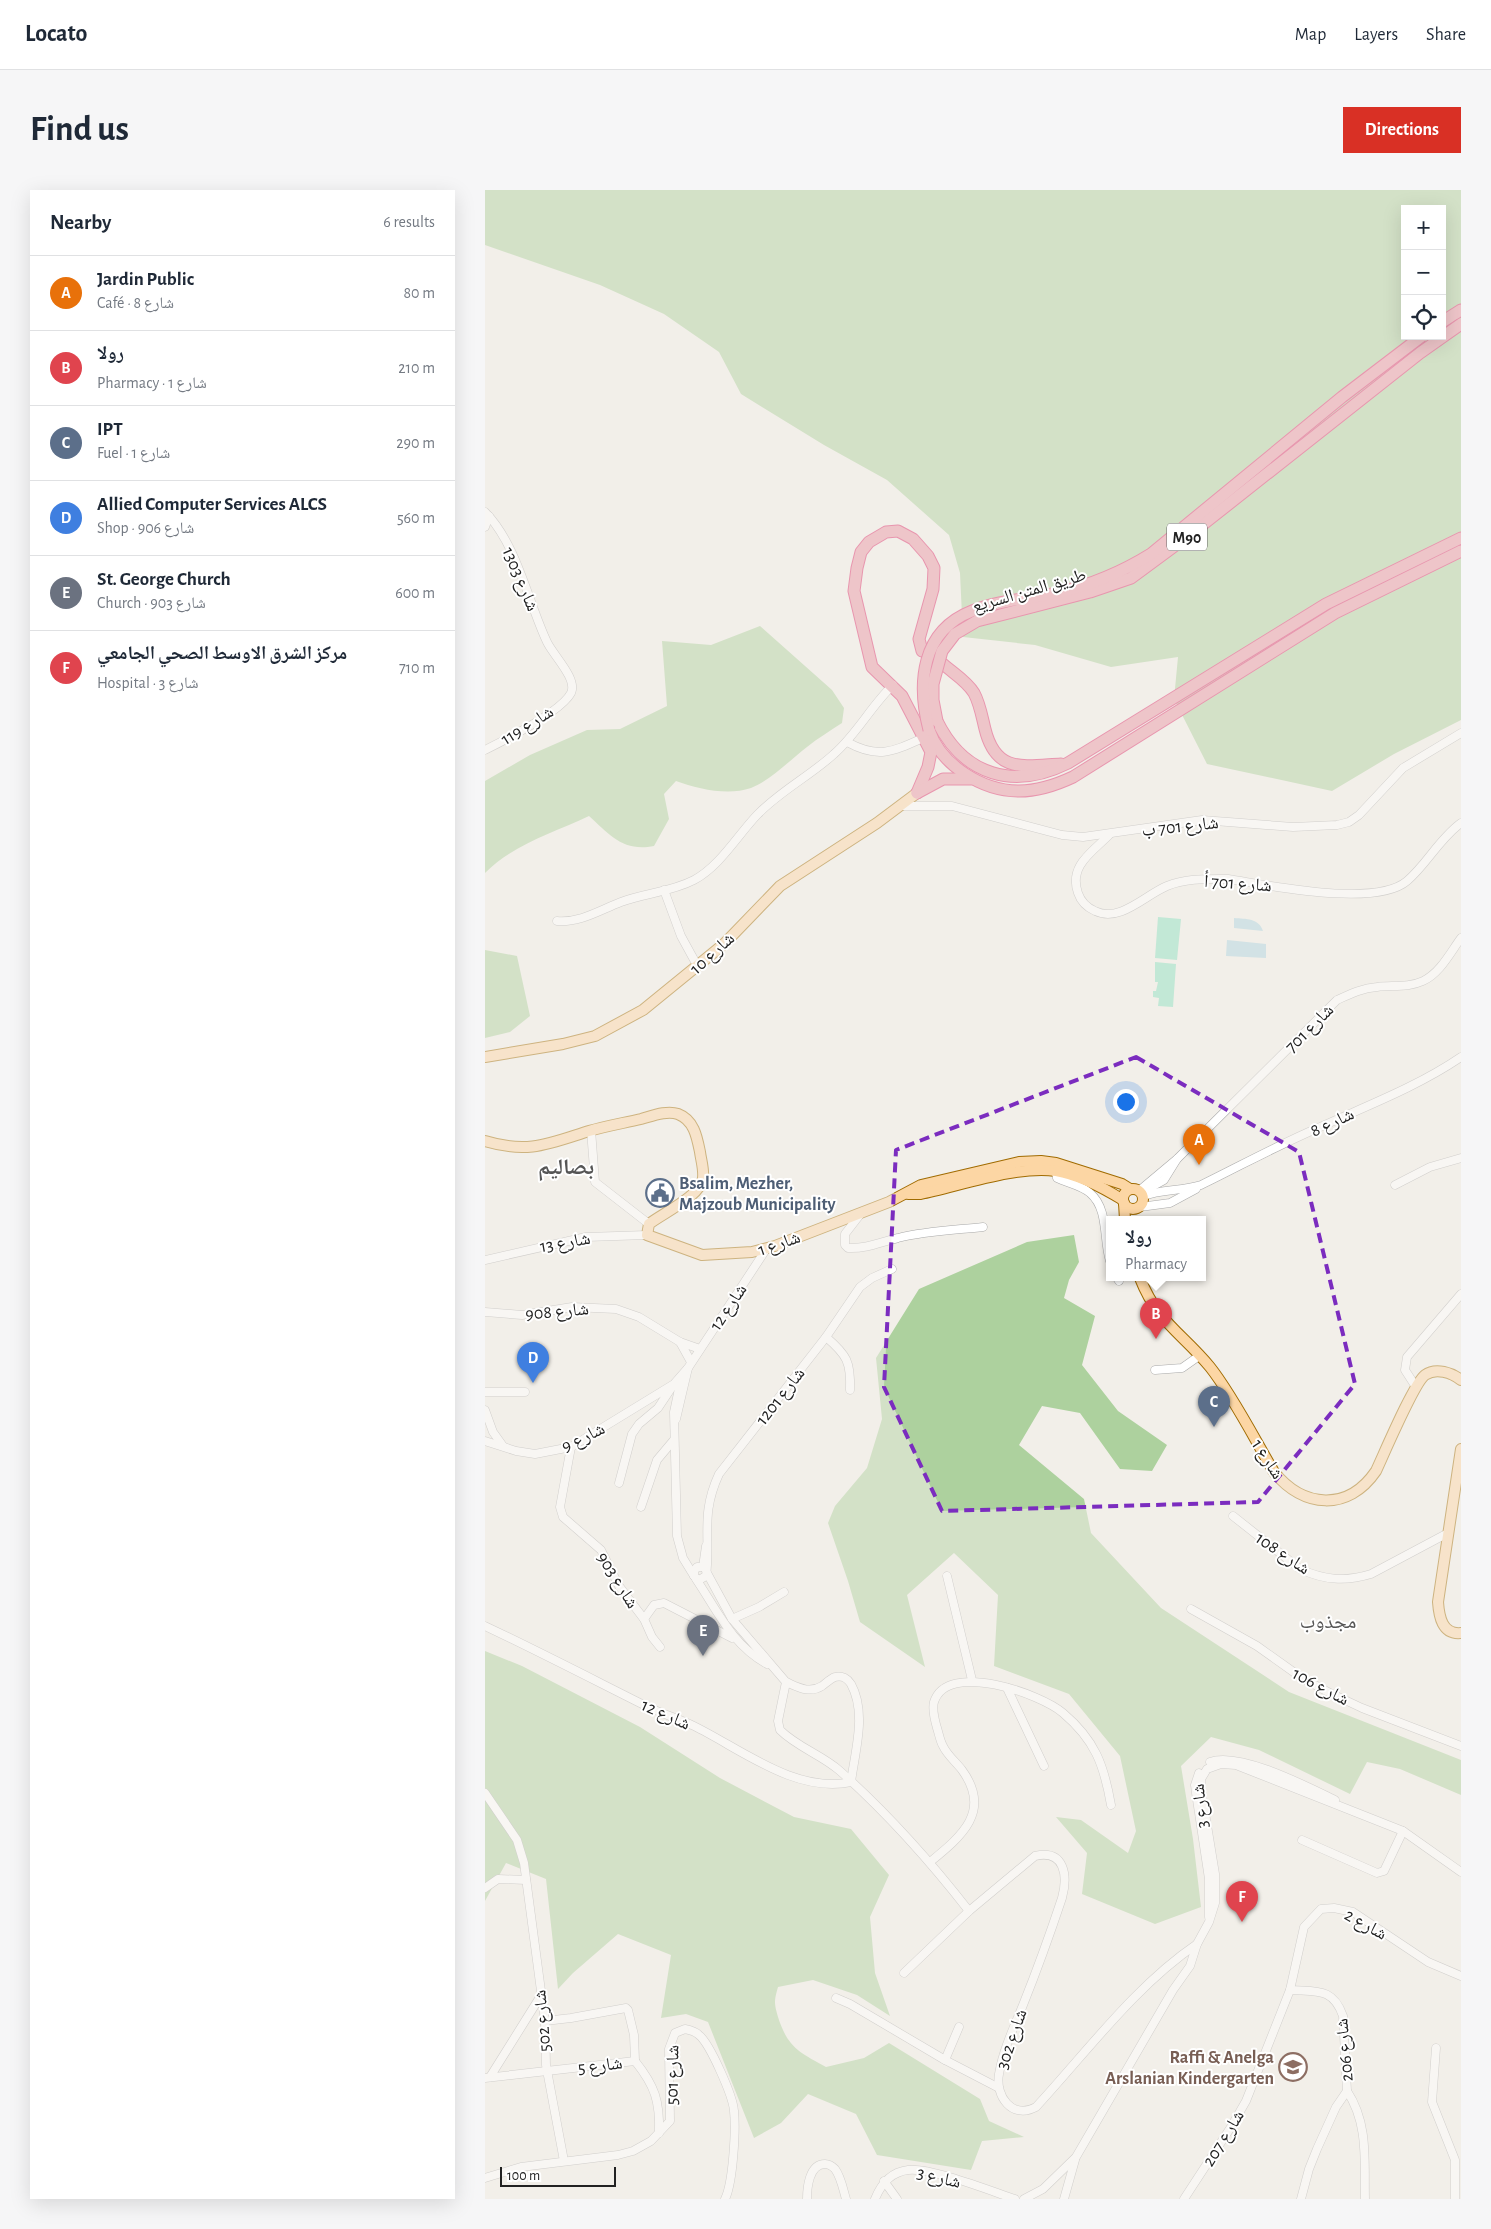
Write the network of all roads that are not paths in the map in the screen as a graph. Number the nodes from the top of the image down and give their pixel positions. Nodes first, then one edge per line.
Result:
1 (1461, 310) edge
2 (1446, 319) edge
3 (1461, 324) edge
4 (1417, 340) edge
5 (487, 514) edge
6 (485, 527) edge
7 (1461, 538) edge
8 (1461, 551) edge
9 (548, 644) joint
10 (922, 651) dead end
11 (943, 664) dead end
12 (893, 685) junction
13 (1461, 733) edge
14 (929, 740) junction
15 (847, 742) junction
16 (485, 750) edge
17 (1068, 763) junction
18 (973, 779) junction
19 (916, 794) junction
20 (901, 806) junction
21 (1461, 823) edge
22 (1110, 834) junction
23 (664, 890) junction
24 (557, 921) dead end
25 (1461, 938) edge
26 (698, 967) junction
27 (485, 1057) edge
28 (1461, 1057) edge
29 (591, 1130) junction
30 (485, 1141) edge
31 (1461, 1158) edge
32 (1055, 1167) junction
33 (1201, 1185) junction
34 (1395, 1185) dead end
35 (1139, 1192) junction
36 (1123, 1202) junction
37 (1139, 1208) junction
38 (864, 1210) junction
39 (1125, 1216) edge
40 (1138, 1216) edge
41 (649, 1224) junction
42 (983, 1227) dead end
43 (647, 1235) junction
44 (1106, 1237) edge
45 (767, 1248) junction
46 (485, 1260) edge
47 (892, 1268) dead end
48 (1140, 1281) edge
49 (1461, 1294) edge
50 (485, 1312) edge
51 (826, 1337) junction
52 (680, 1342) junction
53 (700, 1349) junction
54 (1199, 1356) junction
55 (687, 1368) junction
56 (1155, 1370) dead end
57 (1461, 1380) edge
58 (675, 1384) junction
59 (1416, 1387) junction
60 (850, 1390) dead end
61 (485, 1392) edge
62 (525, 1392) dead end
63 (485, 1410) edge
64 (485, 1441) edge
65 (673, 1441) junction
66 (503, 1446) junction
67 (571, 1447) junction
68 (1461, 1449) edge
69 (619, 1483) dead end
70 (641, 1507) dead end
71 (1233, 1516) dead end
72 (1448, 1533) junction
73 (701, 1573) junction
74 (947, 1576) dead end
75 (784, 1592) dead end
76 (1191, 1609) dead end
77 (644, 1619) junction
78 (732, 1619) junction
79 (485, 1626) edge
80 (1461, 1633) edge
81 (736, 1640) junction
82 (661, 1647) dead end
83 (771, 1666) junction
84 (972, 1680) junction
85 (786, 1682) junction
86 (1007, 1688) junction
87 (1461, 1746) edge
88 (1044, 1766) dead end
89 (851, 1782) junction
90 (485, 1792) edge
91 (1111, 1804) dead end
92 (1403, 1831) junction
93 (1302, 1840) dead end
94 (930, 1862) junction
95 (1461, 1872) edge
96 (526, 1880) junction
97 (485, 1888) edge
98 (969, 1911) junction
99 (1197, 1944) junction
100 (904, 1973) dead end
101 (1461, 1976) edge
102 (1290, 1990) junction
103 (540, 1996) junction
104 (836, 1998) dead end
105 (545, 2021) junction
106 (959, 2027) dead end
107 (1436, 2048) dead end
108 (945, 2060) junction
109 (635, 2061) junction
110 (547, 2072) junction
111 (487, 2078) edge
112 (999, 2088) junction
113 (1347, 2091) junction
114 (659, 2133) junction
115 (1076, 2157) junction
116 (1455, 2160) junction
117 (564, 2161) junction
118 (1461, 2174) edge
119 (485, 2178) edge
120 (885, 2181) junction
121 (725, 2199) edge
122 (807, 2199) edge
123 (846, 2199) edge
124 (875, 2199) edge
125 (897, 2199) edge
126 (1015, 2199) edge
127 (1024, 2199) edge
128 (1064, 2199) edge
129 (1184, 2199) edge
130 (1301, 2199) edge
131 (1365, 2199) edge
132 (1455, 2199) edge

1 - 2 highway
3 - 17 highway, طريق المتن السريع / M90, bridge
4 - 14 highway, طريق المتن السريع / M90, bridge
5 - 6 street
5 - 9 street, شارع 1303
7 - 17 highway, طريق المتن السريع / M90
8 - 18 highway
9 - 16 street, شارع 119
10 - 12 highway
11 - 17 highway
12 - 14 highway
12 - 15 street
13 - 22 street, شارع 701 ب
14 - 15 street
14 - 18 highway
14 - 19 highway, طريق المتن السريع
15 - 23 street
18 - 19 highway
19 - 20 main road, شارع 10
20 - 22 street, شارع 701 ب
20 - 26 main road, شارع 10
21 - 22 street, شارع 701 أ
23 - 24 street
23 - 26 street
25 - 35 street, شارع 701
26 - 27 main road, شارع 10
28 - 33 street, شارع 8
29 - 30 main road
29 - 41 street
29 - 41 main road
31 - 34 street
32 - 35 main road, شارع 1
32 - 36 main road, شارع 1
32 - 38 main road, شارع 1
32 - 44 street
33 - 35 street, شارع 8
33 - 37 street, شارع 8
35 - 36 main road
35 - 37 main road
36 - 37 main road
36 - 39 main road
37 - 40 main road
38 - 42 street
38 - 45 main road, شارع 1
41 - 43 main road
43 - 45 main road, شارع 1
43 - 46 street, شارع 13
45 - 53 street, شارع 12
47 - 51 street, شارع 1201
48 - 54 main road, شارع 1
49 - 59 street
50 - 52 street, شارع 908
51 - 60 street
51 - 73 street, شارع 1201
52 - 53 street, شارع 908
52 - 55 street, شارع 908
53 - 55 street, شارع 12
54 - 56 street
54 - 59 main road, شارع 1
55 - 58 street, شارع 9
55 - 65 street, شارع 12
57 - 59 main road, شارع 1
58 - 67 street, شارع 9
58 - 69 street
61 - 62 street
63 - 66 street
64 - 66 street, شارع 9
65 - 70 street
65 - 73 street, شارع 12
66 - 67 street, شارع 9
67 - 77 street, شارع 903
68 - 72 main road
71 - 72 street, شارع 108
72 - 80 main road
73 - 78 street, شارع 12
73 - 81 street, شارع 12
74 - 84 street
75 - 78 street
76 - 87 street, شارع 106
77 - 81 street, شارع 903
77 - 82 street
78 - 83 street, شارع 12
79 - 89 street, شارع 12
81 - 83 street, شارع 12
83 - 85 street, شارع 12
84 - 86 street
84 - 94 street
85 - 89 street
85 - 89 street
86 - 88 street
86 - 91 street
89 - 94 street
90 - 96 street
92 - 93 street
92 - 95 street, شارع 3
92 - 99 street, شارع 3
94 - 98 street
96 - 97 street
96 - 103 street, شارع 502
98 - 100 street
98 - 112 street, شارع 302
99 - 112 street, شارع 302
99 - 115 street, شارع 3
101 - 102 street, شارع 2
102 - 113 street, شارع 206
102 - 129 street, شارع 207
103 - 105 street, شارع 502
103 - 111 street
104 - 108 street
105 - 109 street
105 - 110 street, شارع 502
106 - 108 street
107 - 116 street
108 - 112 street
109 - 110 street, شارع 5
109 - 114 street, شارع 5
110 - 111 street, شارع 5
110 - 117 street, شارع 502
113 - 130 street, شارع 206
113 - 131 street
114 - 117 street
114 - 121 street, شارع 501
115 - 127 street
115 - 128 street
116 - 118 street
116 - 132 street
117 - 119 street
120 - 124 street
120 - 125 street
120 - 126 street, شارع 3
122 - 123 street

